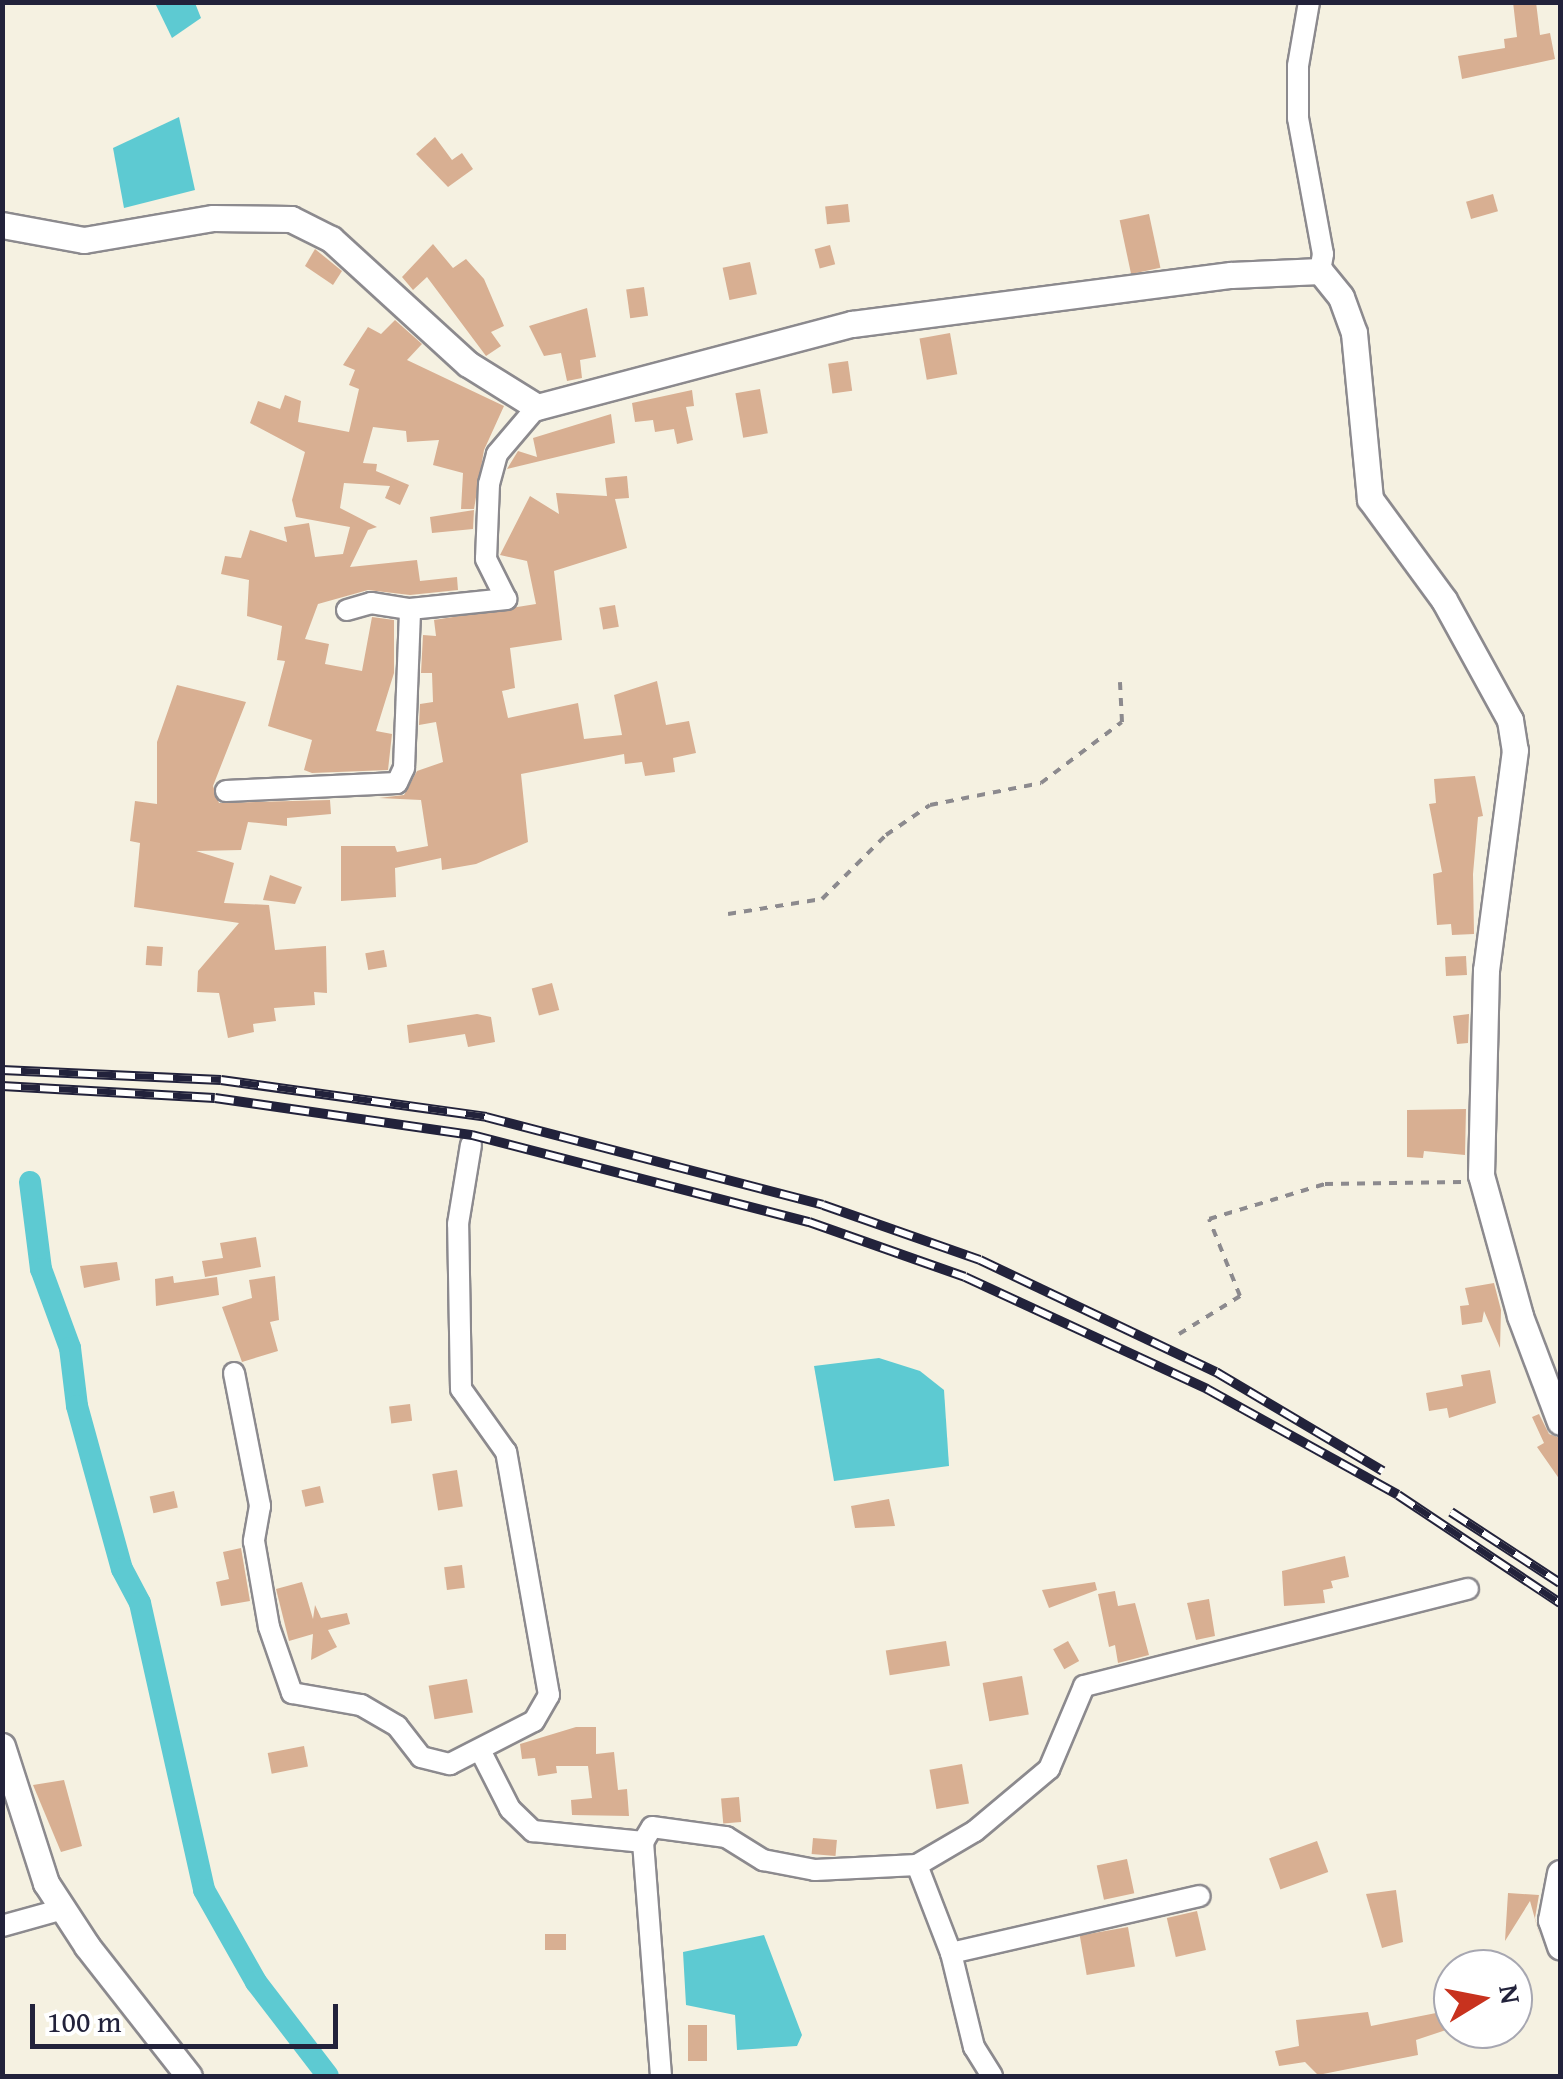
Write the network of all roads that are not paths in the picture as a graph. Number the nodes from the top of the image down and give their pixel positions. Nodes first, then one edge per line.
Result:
1 (1309, 2) edge
2 (2, 225) edge
3 (1320, 271) junction
4 (537, 407) junction
5 (410, 609) junction
6 (347, 610) dead end
7 (226, 791) dead end
8 (471, 1145) dead end
9 (234, 1374) dead end
10 (1560, 1422) edge
11 (1468, 1588) dead end
12 (2, 1746) edge
13 (481, 1752) junction
14 (642, 1842) junction
15 (917, 1865) junction
16 (1560, 1873) edge
17 (1200, 1896) dead end
18 (63, 1909) junction
19 (2, 1926) edge
20 (1560, 1946) edge
21 (951, 1953) junction
22 (189, 2076) edge
23 (661, 2076) edge
24 (992, 2076) edge

1 - 3 street
2 - 4 street
3 - 4 street
3 - 10 street
4 - 5 street
5 - 6 street
5 - 7 street
8 - 13 street
9 - 13 street
11 - 15 street
12 - 18 street
13 - 14 street
14 - 15 street
14 - 23 street
15 - 21 street
16 - 20 street
17 - 21 street
18 - 19 street
18 - 22 street
21 - 24 street

